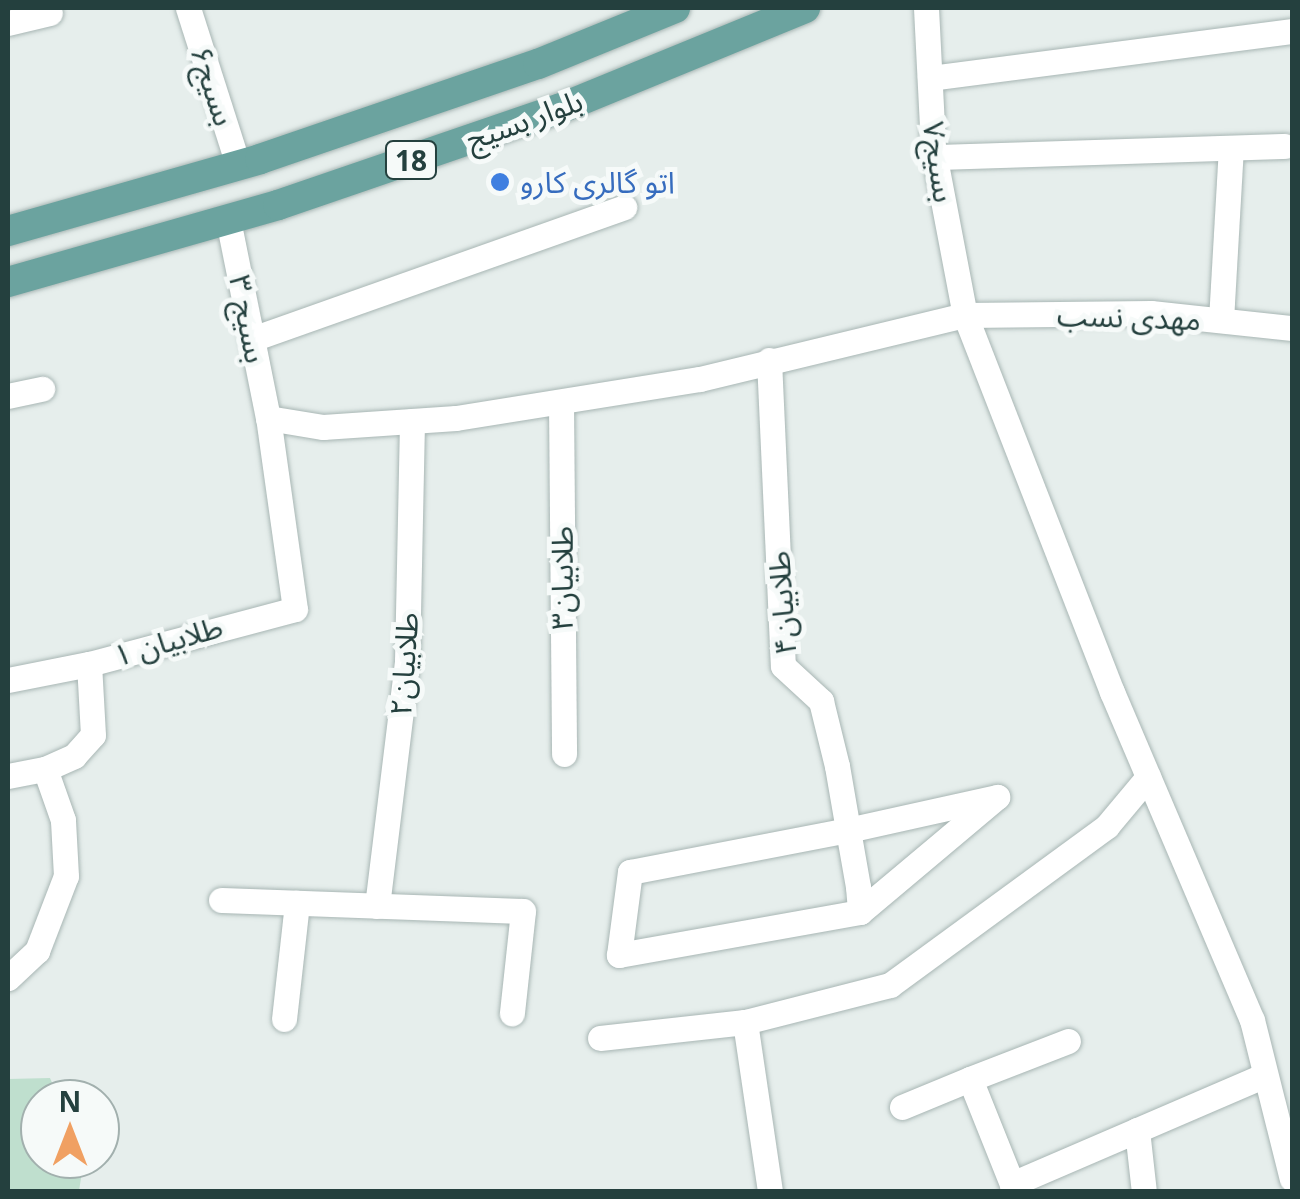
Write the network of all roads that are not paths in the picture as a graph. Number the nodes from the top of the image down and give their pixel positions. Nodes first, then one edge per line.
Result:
1 (188, 8) edge
2 (675, 8) edge
3 (804, 8) edge
4 (926, 8) edge
5 (50, 13) dead end
6 (8, 23) edge
7 (1292, 31) edge
8 (930, 78) junction
9 (1285, 146) dead end
10 (1231, 148) junction
11 (935, 157) junction
12 (238, 166) junction
13 (624, 207) dead end
14 (228, 219) junction
15 (8, 231) edge
16 (8, 282) edge
17 (964, 315) junction
18 (1221, 320) junction
19 (1292, 328) edge
20 (252, 339) junction
21 (770, 360) junction
22 (42, 389) dead end
23 (8, 396) edge
24 (561, 402) junction
25 (268, 418) junction
26 (412, 422) junction
27 (89, 664) junction
28 (8, 680) edge
29 (564, 754) dead end
30 (45, 770) junction
31 (8, 776) edge
32 (1148, 777) junction
33 (848, 830) junction
34 (859, 899) junction
35 (220, 900) dead end
36 (297, 903) junction
37 (377, 906) junction
38 (8, 978) edge
39 (512, 1013) dead end
40 (284, 1019) dead end
41 (745, 1022) junction
42 (600, 1038) dead end
43 (1068, 1041) dead end
44 (1264, 1075) junction
45 (970, 1079) junction
46 (902, 1108) dead end
47 (1136, 1130) junction
48 (1292, 1179) edge
49 (1013, 1188) edge
50 (770, 1192) edge
51 (1144, 1192) edge

1 - 12 street, بسیج۶
2 - 12 main road, بلوار بسیج / 18
3 - 14 main road, بلوار بسیج / 18
4 - 8 street, بسیج۷
5 - 6 street
7 - 8 street
8 - 11 street, بسیج۷
9 - 10 street
10 - 11 street
10 - 18 street
11 - 17 street, بسیج۷
12 - 15 main road, بلوار بسیج / 18
13 - 20 street
14 - 16 main road, بلوار بسیج / 18
14 - 20 street, بسیج ۳
17 - 18 street, مهدی نسب
17 - 21 street, مهدی نسب
17 - 32 street, بسیج۷
18 - 19 street, مهدی نسب
20 - 25 street, بسیج ۳
21 - 24 street, مهدی نسب
21 - 33 street, طلابیان۴
22 - 23 street
24 - 26 street, مهدی نسب
24 - 29 street, طلابیان۳
25 - 26 street, مهدی نسب
25 - 27 street, طلابیان ۱
26 - 37 street, طلابیان۲
27 - 28 street
27 - 30 street, طلابیان ۱
30 - 31 street
30 - 38 street
32 - 41 street
32 - 44 street, بسیج۷
33 - 34 street, طلابیان۴
33 - 34 street
33 - 34 street
35 - 36 street
36 - 37 street
36 - 40 street
37 - 39 street
41 - 42 street
41 - 50 street
43 - 45 street
44 - 47 street
44 - 48 street, بسیج۷
45 - 46 street
45 - 49 street
47 - 49 street
47 - 51 street

